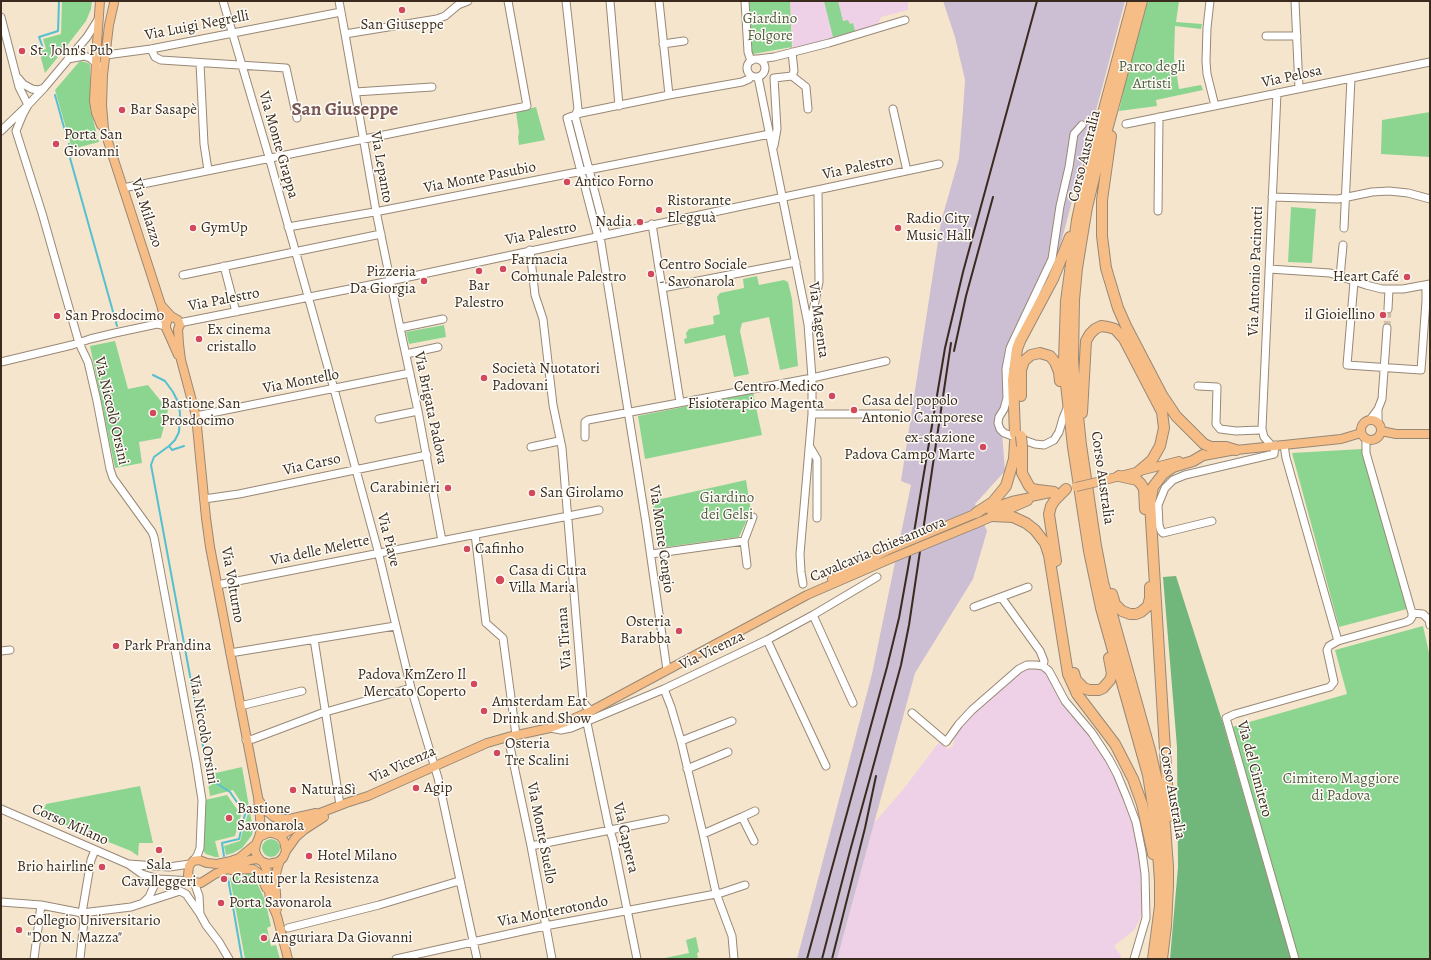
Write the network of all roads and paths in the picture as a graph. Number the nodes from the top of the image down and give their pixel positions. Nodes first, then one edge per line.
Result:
1 (101, 1) edge
2 (223, 1) edge
3 (339, 1) edge
4 (468, 1) edge
5 (508, 1) edge
6 (566, 1) edge
7 (610, 1) edge
8 (659, 1) edge
9 (745, 1) edge
10 (1133, 1) edge
11 (1142, 1) edge
12 (1210, 1) edge
13 (1295, 1) edge
14 (115, 2) edge
15 (341, 12) junction
16 (1, 17) edge
17 (99, 18) junction
18 (905, 20) dead end
19 (232, 33) junction
20 (345, 34) junction
21 (1266, 36) dead end
22 (1297, 36) junction
23 (684, 41) dead end
24 (663, 44) junction
25 (151, 49) junction
26 (792, 52) junction
27 (106, 55) junction
28 (774, 57) junction
29 (758, 59) junction
30 (67, 60) junction
31 (750, 61) junction
32 (96, 62) junction
33 (1430, 62) edge
34 (200, 63) junction
35 (242, 66) junction
36 (765, 68) junction
37 (103, 75) junction
38 (17, 76) junction
39 (751, 76) junction
40 (792, 76) junction
41 (758, 77) junction
42 (1351, 78) junction
43 (432, 87) dead end
44 (44, 88) junction
45 (1299, 88) junction
46 (355, 92) junction
47 (1117, 93) junction
48 (1277, 93) junction
49 (669, 95) junction
50 (28, 105) junction
51 (619, 106) junction
52 (1215, 106) junction
53 (808, 109) dead end
54 (894, 109) dead end
55 (575, 116) junction
56 (1159, 117) junction
57 (297, 118) dead end
58 (1126, 124) dead end
59 (1082, 125) dead end
60 (104, 129) junction
61 (1, 131) edge
62 (770, 134) junction
63 (363, 139) junction
64 (773, 150) junction
65 (269, 157) junction
66 (939, 164) dead end
67 (208, 170) junction
68 (590, 170) junction
69 (582, 171) junction
70 (907, 171) junction
71 (123, 188) junction
72 (818, 191) junction
73 (783, 197) junction
74 (1272, 197) junction
75 (1345, 198) junction
76 (1430, 199) edge
77 (376, 211) junction
78 (1158, 211) dead end
79 (1077, 220) junction
80 (652, 224) junction
81 (288, 227) junction
82 (1344, 228) dead end
83 (381, 234) junction
84 (602, 236) junction
85 (1343, 245) dead end
86 (530, 250) junction
87 (294, 252) junction
88 (796, 262) junction
89 (224, 266) junction
90 (1269, 269) junction
91 (183, 275) dead end
92 (1340, 277) junction
93 (390, 281) junction
94 (1354, 282) junction
95 (1428, 284) edge
96 (662, 288) junction
97 (1389, 289) junction
98 (307, 298) junction
99 (161, 305) junction
100 (1388, 309) tunnel mouth
101 (236, 312) junction
102 (443, 318) dead end
103 (177, 324) junction
104 (808, 324) junction
105 (166, 327) junction
106 (400, 328) junction
107 (1387, 328) tunnel mouth
108 (79, 343) junction
109 (438, 347) dead end
110 (406, 354) junction
111 (181, 360) junction
112 (886, 361) dead end
113 (1, 362) edge
114 (1385, 368) junction
115 (410, 373) junction
116 (812, 378) junction
117 (1198, 386) dead end
118 (334, 389) junction
119 (680, 402) junction
120 (1068, 406) junction
121 (418, 411) junction
122 (628, 413) junction
123 (812, 414) junction
124 (898, 414) dead end
125 (196, 416) junction
126 (379, 419) dead end
127 (1374, 421) junction
128 (1262, 429) junction
129 (1381, 432) junction
130 (1361, 433) junction
131 (1430, 434) edge
132 (585, 437) dead end
133 (1018, 439) junction
134 (1366, 440) junction
135 (559, 441) junction
136 (1284, 444) junction
137 (1081, 445) junction
138 (1273, 446) junction
139 (531, 447) dead end
140 (810, 447) junction
141 (1236, 450) junction
142 (427, 455) junction
143 (1203, 455) junction
144 (356, 469) junction
145 (1139, 471) junction
146 (1119, 476) junction
147 (1071, 488) junction
148 (1054, 492) junction
149 (1044, 494) junction
150 (204, 499) junction
151 (599, 510) dead end
152 (1091, 515) junction
153 (568, 516) junction
154 (992, 516) junction
155 (753, 517) dead end
156 (974, 517) junction
157 (817, 518) dead end
158 (1212, 521) dead end
159 (475, 534) junction
160 (442, 540) junction
161 (744, 542) junction
162 (1089, 551) junction
163 (378, 553) junction
164 (651, 554) junction
165 (747, 565) dead end
166 (878, 577) dead end
167 (803, 584) dead end
168 (217, 586) junction
169 (1028, 587) dead end
170 (807, 595) joint
171 (1001, 597) junction
172 (974, 607) dead end
173 (1412, 613) junction
174 (813, 615) junction
175 (1430, 625) edge
176 (395, 626) junction
177 (314, 639) junction
178 (766, 640) junction
179 (1338, 641) junction
180 (10, 650) dead end
181 (1, 651) edge
182 (230, 653) junction
183 (1042, 666) junction
184 (667, 670) junction
185 (411, 688) junction
186 (664, 689) junction
187 (302, 691) dead end
188 (853, 703) dead end
189 (240, 706) junction
190 (591, 710) junction
191 (327, 712) junction
192 (912, 713) dead end
193 (732, 720) dead end
194 (587, 723) junction
195 (550, 728) junction
196 (512, 736) junction
197 (246, 740) junction
198 (681, 741) junction
199 (728, 752) dead end
200 (435, 766) junction
201 (826, 766) dead end
202 (687, 769) junction
203 (368, 796) junction
204 (258, 797) junction
205 (340, 805) junction
206 (1, 809) edge
207 (755, 811) dead end
208 (320, 813) junction
209 (260, 814) junction
210 (742, 817) junction
211 (665, 819) dead end
212 (610, 830) junction
213 (276, 834) junction
214 (703, 834) junction
215 (258, 841) junction
216 (754, 841) dead end
217 (532, 846) junction
218 (95, 850) junction
219 (286, 851) junction
220 (262, 861) junction
221 (280, 861) junction
222 (192, 863) junction
223 (207, 863) junction
224 (128, 864) junction
225 (226, 870) junction
226 (159, 879) junction
227 (207, 879) junction
228 (193, 881) junction
229 (459, 881) junction
230 (745, 885) dead end
231 (716, 894) junction
232 (270, 900) junction
233 (1, 902) edge
234 (144, 902) junction
235 (41, 905) junction
236 (1163, 906) junction
237 (627, 911) junction
238 (82, 913) junction
239 (200, 914) junction
240 (277, 916) junction
241 (545, 926) junction
242 (288, 928) dead end
243 (473, 941) junction
244 (412, 958) edge
245 (34, 959) edge
246 (80, 959) edge
247 (229, 959) edge
248 (288, 959) edge
249 (396, 959) edge
250 (477, 959) edge
251 (552, 959) edge
252 (637, 959) edge
253 (734, 959) edge
254 (1134, 959) edge
255 (1153, 959) edge
256 (1162, 959) edge
257 (1295, 959) edge

1 - 14 main road
1 - 17 main road, Via Milazzo
2 - 19 street, Via Monte Grappa
3 - 15 street, Via Lepanto
4 - 20 street
5 - 63 street
6 - 55 street
7 - 51 street
8 - 24 street
9 - 31 street
10 - 79 highway, Corso Australia
11 - 47 highway, Corso Australia
12 - 52 street
13 - 22 street
14 - 27 main road, Via Milazzo
15 - 19 street, Via Luigi Negrelli
15 - 20 street, Via Lepanto
16 - 38 street
17 - 30 street
17 - 32 main road, Via Milazzo
18 - 26 street
19 - 25 street, Via Luigi Negrelli
19 - 35 street, Via Monte Grappa
20 - 46 street, Via Lepanto
21 - 22 street
22 - 45 street
23 - 24 street
24 - 49 street
25 - 27 street, Via Luigi Negrelli
25 - 34 street
26 - 28 street
26 - 40 street
27 - 37 main road, Via Milazzo
28 - 29 street
28 - 36 street
29 - 31 street
29 - 36 street
30 - 32 street
30 - 44 street
31 - 39 street
32 - 37 street
32 - 60 main road, Via Milazzo
33 - 42 street, Via Pelosa
34 - 35 street
34 - 67 street
35 - 57 street
35 - 65 street, Via Monte Grappa
36 - 41 street
37 - 60 main road, Via Milazzo
38 - 44 street
38 - 50 street
39 - 41 street
39 - 49 street
40 - 53 street
40 - 64 street
41 - 62 street, Via Magenta
42 - 45 street, Via Pelosa
42 - 75 street
43 - 46 street
44 - 50 street
45 - 48 street, Via Pelosa
46 - 63 street, Via Lepanto
47 - 137 highway, Corso Australia
47 - 141 highway
48 - 52 street, Via Pelosa
48 - 74 street, Via Antonio Pacinotti
49 - 51 street
50 - 61 street
50 - 108 street, Via Niccolò Orsini
51 - 55 street
52 - 56 street, Via Pelosa
54 - 70 street, Via Palestro
55 - 68 street
55 - 69 street
56 - 58 street, Via Pelosa
56 - 78 street
59 - 120 street, Corso Australia
60 - 71 main road, Via Milazzo
62 - 64 street, Via Magenta
62 - 68 street, Via Monte Pasubio
63 - 65 street
63 - 77 street, Via Lepanto
64 - 73 street, Via Magenta
65 - 67 street
65 - 81 street, Via Monte Grappa
66 - 70 street, Via Palestro
67 - 71 street
68 - 69 street, Via Monte Pasubio
68 - 84 street
69 - 77 street, Via Monte Pasubio
69 - 84 street
70 - 72 street, Via Palestro
71 - 99 main road, Via Milazzo
72 - 73 street, Via Palestro
72 - 104 street
73 - 80 street, Via Palestro
73 - 88 street, Via Magenta
74 - 75 street
74 - 90 street, Via Antonio Pacinotti
75 - 76 street
75 - 82 street
77 - 81 street, Via Monte Pasubio
77 - 83 street, Via Lepanto
79 - 120 highway, Corso Australia
79 - 133 highway
80 - 84 street, Via Palestro
80 - 96 street
81 - 87 street, Via Monte Grappa
83 - 87 street
83 - 93 street, Via Lepanto
84 - 86 street, Via Palestro
84 - 122 street, Via Monte Cengio
85 - 92 street
86 - 93 street, Via Palestro
86 - 135 street, Via Tirana
87 - 89 street
87 - 98 street, Via Monte Grappa
88 - 96 street
88 - 104 street, Via Magenta
89 - 91 street
89 - 101 street
90 - 92 street
90 - 128 street, Via Antonio Pacinotti
92 - 94 street
93 - 98 street, Via Palestro
93 - 106 street, Via Brigata Padova
94 - 97 street
94 - 114 street
95 - 97 street
95 - 114 street
96 - 119 street
97 - 100 street
98 - 101 street, Via Palestro
98 - 118 street, Via Piave
99 - 103 main road, Via Milazzo
99 - 105 main road, Via Milazzo
101 - 103 street, Via Palestro
102 - 106 street
103 - 105 main road, Via Palestro
103 - 105 main road, Via Palestro
103 - 111 main road, Via Volturno
104 - 116 street, Via Magenta
105 - 108 street, Via Palestro
105 - 111 main road, Via Volturno
106 - 110 street, Via Brigata Padova
107 - 114 street
108 - 113 street, Via Palestro
108 - 222 street, Via Niccolò Orsini
109 - 110 street
110 - 115 street, Via Brigata Padova
111 - 125 main road, Via Volturno
112 - 116 street
114 - 127 street
115 - 118 street, Via Montello
115 - 121 street, Via Brigata Padova
116 - 119 street
116 - 123 street, Via Magenta
117 - 128 street
118 - 125 street, Via Montello
118 - 144 street, Via Piave
119 - 122 street
120 - 133 highway
120 - 162 highway, Corso Australia
121 - 126 street
121 - 142 street, Via Brigata Padova
122 - 132 street
122 - 164 street, Via Monte Cengio
123 - 124 street
123 - 140 street, Via Magenta
125 - 150 main road, Via Volturno
127 - 129 main road
127 - 130 main road
128 - 138 street
129 - 131 main road
129 - 134 main road
130 - 134 main road
130 - 136 main road, Cavalcavia Chiesanuova
133 - 148 highway
133 - 156 highway
134 - 173 street
135 - 139 street
135 - 153 street, Via Tirana
136 - 138 main road, Cavalcavia Chiesanuova
136 - 179 street
137 - 145 highway
137 - 152 highway, Corso Australia
138 - 141 main road, Cavalcavia Chiesanuova
138 - 158 street
140 - 157 street, Via Magenta
140 - 167 street, Via Magenta
141 - 143 main road, Cavalcavia Chiesanuova
142 - 144 street, Via Carso
142 - 160 street, Via Brigata Padova
143 - 145 main road, Cavalcavia Chiesanuova
143 - 236 highway
144 - 150 street, Via Carso
144 - 163 street, Via Piave
145 - 146 main road, Cavalcavia Chiesanuova
146 - 147 main road, Cavalcavia Chiesanuova, bridge
146 - 152 highway
147 - 148 main road, Cavalcavia Chiesanuova
147 - 162 highway
148 - 149 main road, Cavalcavia Chiesanuova
149 - 154 main road, Cavalcavia Chiesanuova
149 - 156 main road, Cavalcavia Chiesanuova
150 - 168 main road, Via Volturno
151 - 153 street, Via delle Melette
152 - 236 highway, Corso Australia
153 - 159 street, Via delle Melette
153 - 190 street, Via Tirana
154 - 156 main road, Cavalcavia Chiesanuova
154 - 236 highway
155 - 161 street
156 - 170 main road, Cavalcavia Chiesanuova, bridge
159 - 160 street, Via delle Melette
159 - 196 street
160 - 163 street, Via delle Melette
161 - 164 street
161 - 165 street
162 - 236 highway, Corso Australia
163 - 168 street, Via delle Melette
163 - 176 street, Via Piave
164 - 184 street, Via Monte Cengio
166 - 174 street, Via Vicenza
168 - 182 main road, Via Volturno
169 - 171 street
170 - 184 main road, Via Vicenza
171 - 172 street
171 - 183 street
173 - 175 street
173 - 179 street
174 - 178 street, Via Vicenza
174 - 188 street
176 - 177 street
176 - 185 street, Via Piave
177 - 182 street
177 - 191 street
178 - 186 street, Via Vicenza
178 - 201 street
179 - 257 street, Via del Cimitero
180 - 181 street
182 - 189 main road, Via Volturno
183 - 192 street
183 - 254 street
184 - 190 main road, Via Vicenza
185 - 191 street
185 - 200 street, Via Piave
186 - 194 street, Via Vicenza
186 - 198 street
187 - 189 street
189 - 197 main road, Via Volturno
190 - 195 main road, Via Vicenza
191 - 197 street
191 - 205 street
193 - 198 street
194 - 195 street, Via Vicenza
194 - 212 street, Via Caprera
195 - 196 main road, Via Vicenza
196 - 200 main road, Via Vicenza
196 - 217 street, Via Monte Suello
197 - 204 main road, Via Volturno
198 - 202 street
199 - 202 street
200 - 203 main road, Via Vicenza
200 - 229 street, Via Piave
202 - 214 street
203 - 205 main road, Via Vicenza
203 - 219 main road, Via Vicenza
204 - 208 main road, Via Vicenza
204 - 209 main road, Via Volturno
205 - 208 main road, Via Vicenza
206 - 218 street, Corso Milano
207 - 210 street
208 - 213 main road, Via Vicenza
209 - 213 main road, Via Volturno
209 - 215 main road, Via Volturno
210 - 214 street
210 - 216 street
211 - 212 street
212 - 217 street
212 - 237 street, Via Caprera
213 - 215 main road
213 - 219 main road
214 - 231 street
215 - 220 main road
215 - 223 main road
217 - 241 street, Via Monte Suello
218 - 224 street, Corso Milano
218 - 238 street
219 - 221 main road
220 - 221 main road
220 - 225 main road
220 - 232 main road
221 - 240 main road
222 - 223 main road
222 - 224 street, Corso Milano
222 - 228 main road
223 - 227 main road
224 - 226 street, Corso Milano
225 - 227 main road
225 - 232 main road
226 - 228 street, Corso Milano
226 - 234 street
227 - 228 main road
228 - 239 street
229 - 242 street
229 - 243 street, Via Piave
230 - 231 street, Via Monterotondo
231 - 237 street, Via Monterotondo
231 - 253 street
232 - 240 main road
233 - 235 street
234 - 238 street
234 - 239 street
235 - 238 street
235 - 245 street
236 - 255 highway, Corso Australia
236 - 256 highway, Corso Australia
237 - 241 street, Via Monterotondo
237 - 252 street, Via Caprera
238 - 246 street
239 - 247 street
240 - 248 main road
241 - 243 street, Via Monterotondo
241 - 251 street, Via Monte Suello
243 - 244 street, Via Monterotondo
243 - 250 street, Via Piave
244 - 249 street, Via Monterotondo

